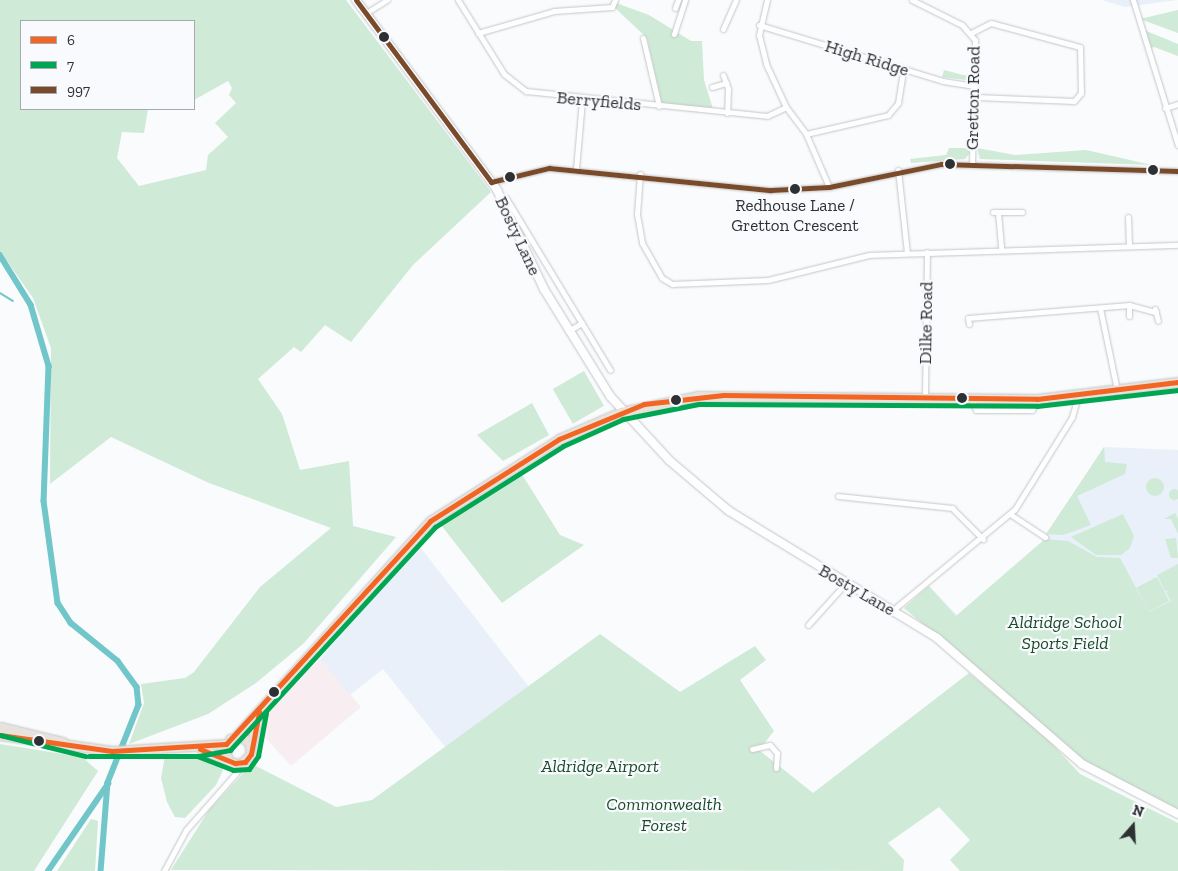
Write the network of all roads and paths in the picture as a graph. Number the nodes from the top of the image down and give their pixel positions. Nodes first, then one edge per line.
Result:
1 (356, 0) edge
2 (387, 0) edge
3 (458, 0) edge
4 (678, 0) edge
5 (685, 0) edge
6 (736, 0) edge
7 (760, 0) edge
8 (912, 0) edge
9 (1133, 0) edge
10 (615, 1) edge
11 (767, 1) edge
12 (675, 8) dead end
13 (366, 13) junction
14 (718, 19) dead end
15 (725, 22) junction
16 (759, 25) junction
17 (722, 29) dead end
18 (971, 32) junction
19 (478, 34) junction
20 (674, 34) dead end
21 (643, 38) dead end
22 (903, 70) junction
23 (723, 75) dead end
24 (726, 83) junction
25 (976, 86) junction
26 (712, 87) dead end
27 (976, 97) junction
28 (582, 100) junction
29 (1178, 104) edge
30 (659, 106) junction
31 (786, 107) junction
32 (1165, 108) junction
33 (727, 113) junction
34 (806, 134) junction
35 (1178, 145) edge
36 (972, 164) junction
37 (576, 168) junction
38 (898, 170) junction
39 (1178, 171) edge
40 (640, 174) junction
41 (491, 182) junction
42 (829, 187) junction
43 (506, 198) dead end
44 (1022, 212) dead end
45 (1128, 217) dead end
46 (1178, 245) edge
47 (1129, 246) junction
48 (1002, 249) junction
49 (927, 252) junction
50 (907, 253) junction
51 (1128, 305) junction
52 (1100, 308) junction
53 (1129, 316) dead end
54 (1158, 321) dead end
55 (582, 323) junction
56 (969, 324) dead end
57 (568, 331) junction
58 (610, 370) dead end
59 (1178, 382) edge
60 (1117, 390) junction
61 (925, 395) junction
62 (1078, 396) junction
63 (621, 412) junction
64 (838, 496) dead end
65 (847, 497) junction
66 (844, 504) dead end
67 (1010, 514) junction
68 (1045, 537) dead end
69 (983, 538) junction
70 (845, 584) junction
71 (893, 610) junction
72 (808, 625) dead end
73 (260, 709) junction
74 (0, 727) edge
75 (0, 735) edge
76 (235, 737) junction
77 (226, 744) junction
78 (251, 745) junction
79 (199, 748) junction
80 (87, 749) junction
81 (752, 749) dead end
82 (229, 760) junction
83 (245, 762) junction
84 (776, 768) dead end
85 (229, 778) junction
86 (1178, 814) edge
87 (164, 871) edge

1 - 13 main road, Bosty Lane
2 - 13 street
3 - 19 street, Berryfields
4 - 12 street
5 - 20 street
6 - 15 street
7 - 11 street
8 - 18 street
9 - 32 street
10 - 19 street
11 - 16 street
13 - 41 main road, Bosty Lane
14 - 15 street
15 - 17 street
16 - 22 street, High Ridge
16 - 31 street
18 - 25 street, Gretton Road
18 - 27 street
19 - 28 street, Berryfields
21 - 30 street
22 - 25 street, High Ridge
22 - 34 street
23 - 24 street
24 - 26 street
24 - 33 street
25 - 27 street, Gretton Road
27 - 36 street, Gretton Road
28 - 30 street, Berryfields
28 - 37 street
29 - 32 street
30 - 33 street, Berryfields
31 - 33 street, Berryfields
31 - 34 street
32 - 35 street
34 - 42 street
36 - 38 street
36 - 39 street
37 - 40 street
37 - 41 street
38 - 42 street
38 - 50 street
40 - 42 street
40 - 50 street
41 - 57 main road, Bosty Lane
43 - 55 street, Bosty Lane
44 - 48 street
45 - 47 street
46 - 47 street
47 - 48 street
48 - 49 street
49 - 50 street
49 - 61 street, Dilke Road
51 - 52 street
51 - 53 street
51 - 54 street
52 - 56 street
52 - 60 street
55 - 57 street
55 - 58 street, Bosty Lane
57 - 63 main road, Bosty Lane
59 - 60 main road
60 - 62 main road
61 - 62 main road
61 - 63 main road
62 - 67 street
63 - 70 main road, Bosty Lane
63 - 73 main road
64 - 65 street
65 - 66 street
65 - 69 street
67 - 68 street
67 - 69 street
69 - 71 street
70 - 71 main road, Bosty Lane
70 - 72 street
71 - 86 main road, Bosty Lane
73 - 76 main road
73 - 78 main road
74 - 80 main road
75 - 80 main road
76 - 77 main road
76 - 78 main road
77 - 79 main road
77 - 82 main road
78 - 83 main road
79 - 80 main road
79 - 82 main road
81 - 84 street
82 - 83 main road
82 - 85 street
83 - 85 street
85 - 87 street

